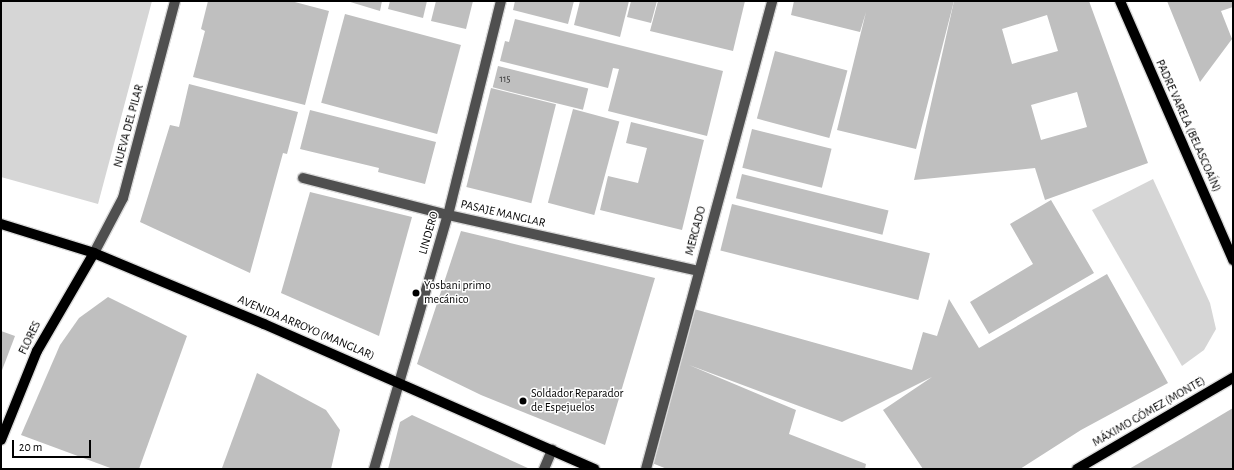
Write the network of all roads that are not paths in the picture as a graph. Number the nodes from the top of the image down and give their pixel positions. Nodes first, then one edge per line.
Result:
1 (175, 1) edge
2 (501, 1) edge
3 (772, 1) edge
4 (1120, 1) edge
5 (303, 178) dead end
6 (448, 215) junction
7 (1, 224) edge
8 (94, 253) junction
9 (1233, 260) edge
10 (698, 271) junction
11 (1233, 378) edge
12 (398, 383) junction
13 (1, 440) edge
14 (552, 450) junction
15 (374, 469) edge
16 (544, 469) edge
17 (595, 469) edge
18 (646, 469) edge
19 (1078, 469) edge

1 - 8 street, NUEVA DEL PILAR
2 - 6 street, LINDERO
3 - 10 street, MERCADO
4 - 9 main road, PADRE VARELA (BELASCOAÍN)
5 - 6 street, PASAJE MANGLAR
6 - 10 street, PASAJE MANGLAR
6 - 12 street, LINDERO
7 - 8 main road, AVENIDA ARROYO (MANGLAR)
8 - 12 main road, AVENIDA ARROYO (MANGLAR)
8 - 13 main road, FLORES
10 - 18 street, MERCADO
11 - 19 main road, MÁXIMO GÓMEZ (MONTE)
12 - 14 main road, AVENIDA ARROYO (MANGLAR)
12 - 15 street, LINDERO
14 - 16 street
14 - 17 main road, AVENIDA ARROYO (MANGLAR)

